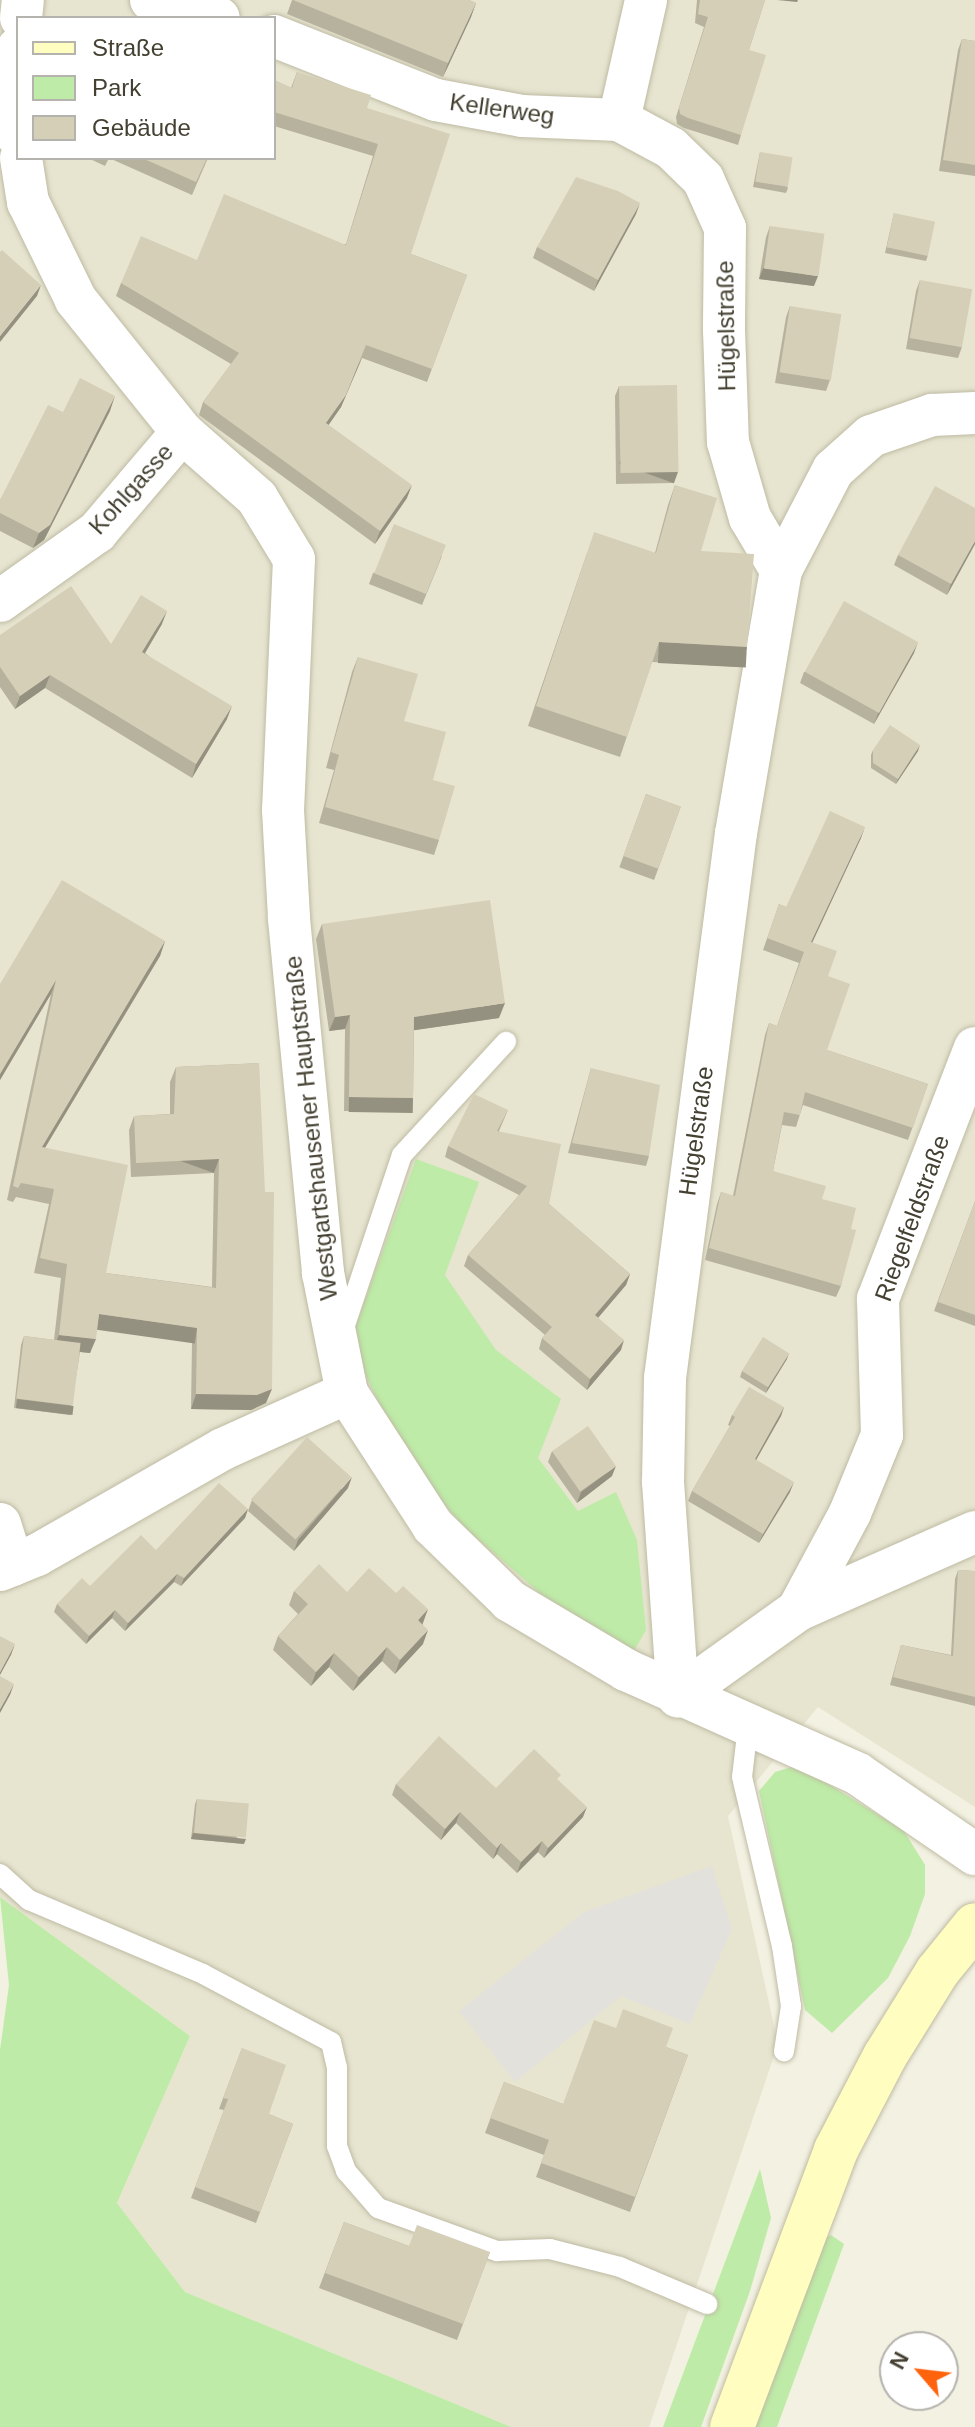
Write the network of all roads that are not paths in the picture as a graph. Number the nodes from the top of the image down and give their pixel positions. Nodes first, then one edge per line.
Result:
1 (646, 0) edge
2 (156, 1) edge
3 (212, 16) edge
4 (276, 37) edge
5 (16, 70) edge
6 (619, 120) junction
7 (16, 123) edge
8 (21, 160) edge
9 (975, 413) edge
10 (182, 432) junction
11 (781, 570) junction
12 (0, 601) edge
13 (506, 1042) dead end
14 (975, 1048) edge
15 (337, 1349) junction
16 (347, 1393) junction
17 (0, 1524) edge
18 (975, 1532) edge
19 (6, 1567) edge
20 (798, 1610) junction
21 (678, 1696) junction
22 (748, 1726) junction
23 (975, 1854) edge
24 (0, 1874) edge
25 (975, 1925) edge
26 (784, 2051) dead end
27 (707, 2304) dead end
28 (732, 2427) edge

1 - 6 street
2 - 3 street
4 - 6 street, Kellerweg
5 - 7 street
6 - 11 street, Hügelstraße
8 - 10 street, Westgartshausener Hauptstraße
9 - 11 street, Hügelstraße
10 - 12 street, Kohlgasse
10 - 15 street, Westgartshausener Hauptstraße
11 - 21 street, Hügelstraße
13 - 15 lane
14 - 20 street, Riegelfeldstraße
15 - 16 street, Westgartshausener Hauptstraße
16 - 19 street
16 - 21 street, Westgartshausener Hauptstraße
17 - 19 street
18 - 20 street
20 - 21 street, Riegelfeldstraße
21 - 22 street, Westgartshausener Hauptstraße
22 - 23 street, Westgartshausener Hauptstraße
22 - 26 lane
24 - 27 lane
25 - 28 main road

